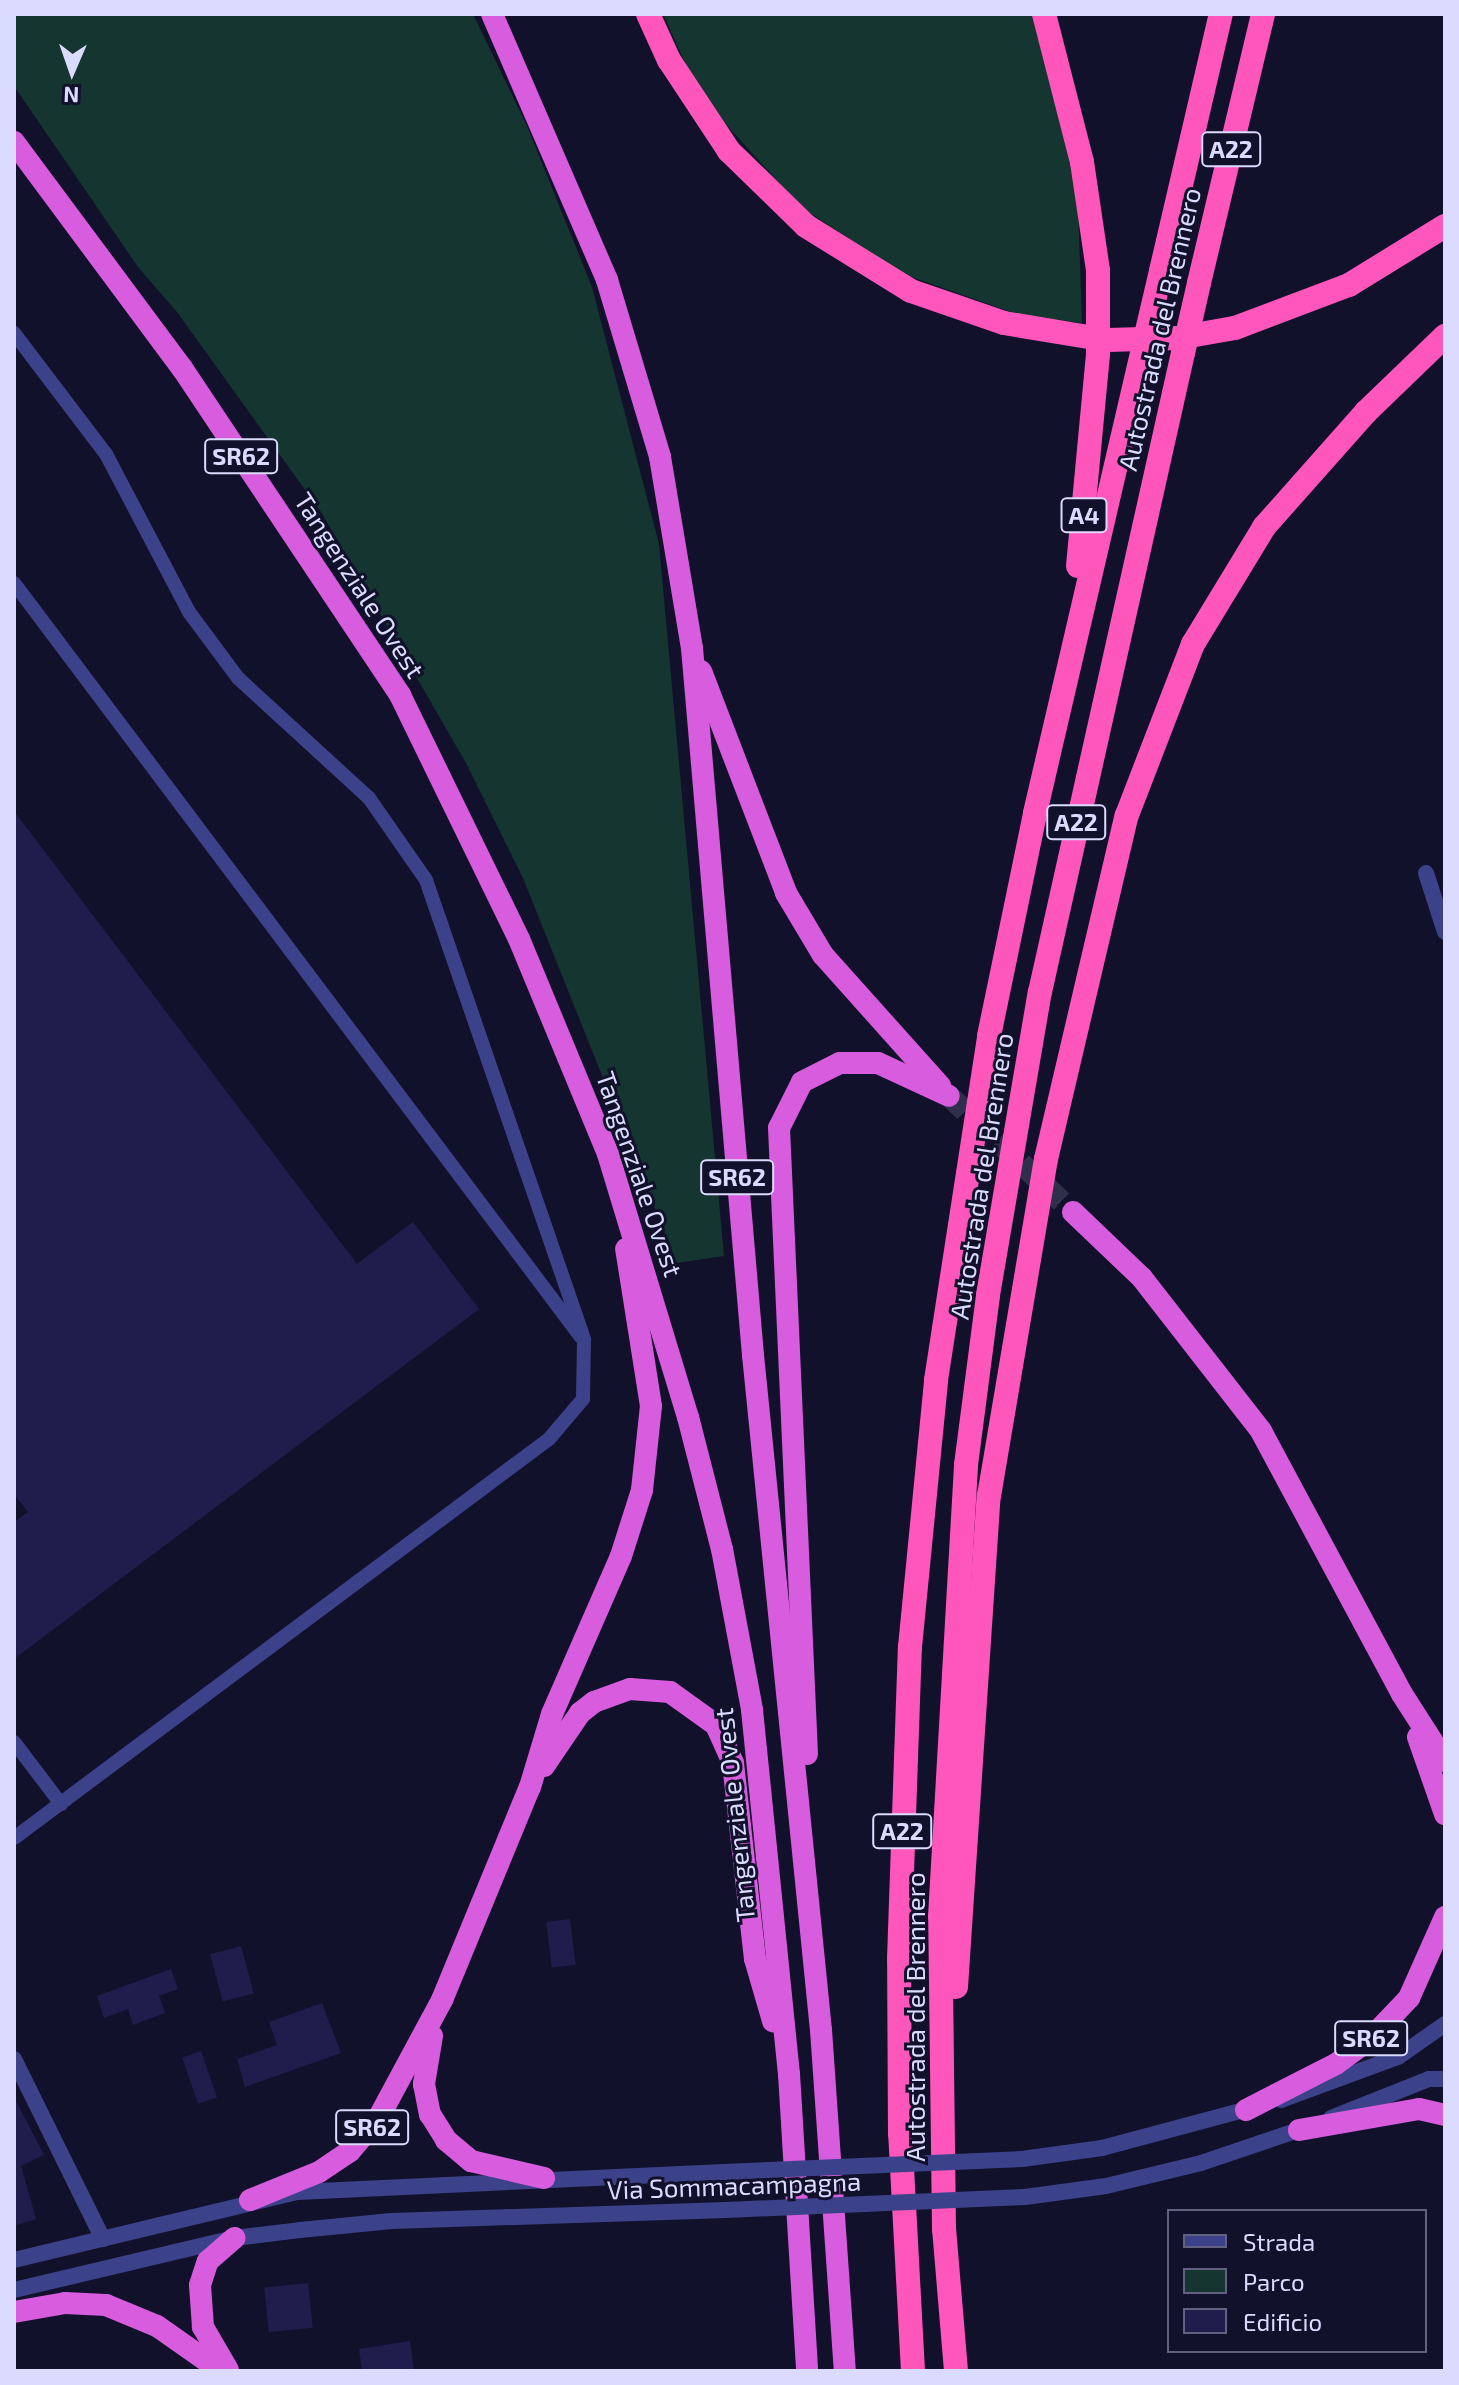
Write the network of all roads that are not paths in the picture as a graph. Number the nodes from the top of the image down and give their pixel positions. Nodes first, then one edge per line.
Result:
1 (492, 14) edge
2 (648, 14) edge
3 (1044, 14) edge
4 (1221, 14) edge
5 (1263, 14) edge
6 (14, 142) edge
7 (21, 158) edge
8 (1445, 226) edge
9 (14, 333) edge
10 (1445, 336) edge
11 (14, 583) edge
12 (692, 648) junction
13 (1067, 676) junction
14 (1426, 873) dead end
15 (1445, 932) edge
16 (608, 1154) junction
17 (1073, 1212) tunnel mouth
18 (584, 1340) junction
19 (1402, 1694) junction
20 (14, 1742) edge
21 (1445, 1761) edge
22 (530, 1787) junction
23 (61, 1804) junction
24 (1445, 1814) edge
25 (14, 1838) edge
26 (807, 1887) junction
27 (1445, 1917) edge
28 (442, 2000) junction
29 (1445, 2024) edge
30 (14, 2059) edge
31 (789, 2074) junction
32 (1445, 2079) edge
33 (1246, 2110) junction
34 (1445, 2115) edge
35 (1299, 2130) junction
36 (544, 2178) junction
37 (250, 2200) junction
38 (944, 2229) junction
39 (234, 2238) junction
40 (103, 2239) junction
41 (14, 2260) edge
42 (14, 2290) edge
43 (14, 2312) edge
44 (221, 2371) edge
45 (229, 2371) edge
46 (807, 2371) edge
47 (845, 2371) edge
48 (913, 2371) edge
49 (956, 2371) edge

1 - 12 highway, SR62
2 - 8 highway
3 - 13 highway, A4, bridge
4 - 13 highway, Autostrada del Brennero / A22, bridge
5 - 38 highway, Autostrada del Brennero / A22, bridge
6 - 7 highway, Tangenziale Ovest / SR62
7 - 16 highway, Tangenziale Ovest / SR62
9 - 18 lane
10 - 38 highway
11 - 18 lane
12 - 26 highway, SR62
12 - 26 highway, SR62
13 - 48 highway, Autostrada del Brennero / A22
14 - 15 street
16 - 22 highway, SR62
16 - 31 highway, Tangenziale Ovest / SR62
17 - 19 highway
18 - 23 lane
19 - 21 highway
19 - 24 highway
20 - 23 lane
22 - 28 highway, SR62
22 - 31 highway, SR62
23 - 25 lane
26 - 47 highway, SR62
27 - 33 highway, SR62
28 - 36 highway, SR62
28 - 37 highway, SR62
29 - 33 street, Via Sommacampagna
30 - 40 street
31 - 46 highway, Tangenziale Ovest / SR62
32 - 35 street, Via Sommacampagna
33 - 36 street, Via Sommacampagna, bridge
34 - 35 highway
35 - 39 street, Via Sommacampagna, bridge
36 - 37 street, Via Sommacampagna
37 - 40 street, Via Sommacampagna
38 - 49 highway, Autostrada del Brennero / A22
39 - 42 street, Via Sommacampagna
39 - 45 highway
40 - 41 street, Via Sommacampagna
43 - 44 highway

